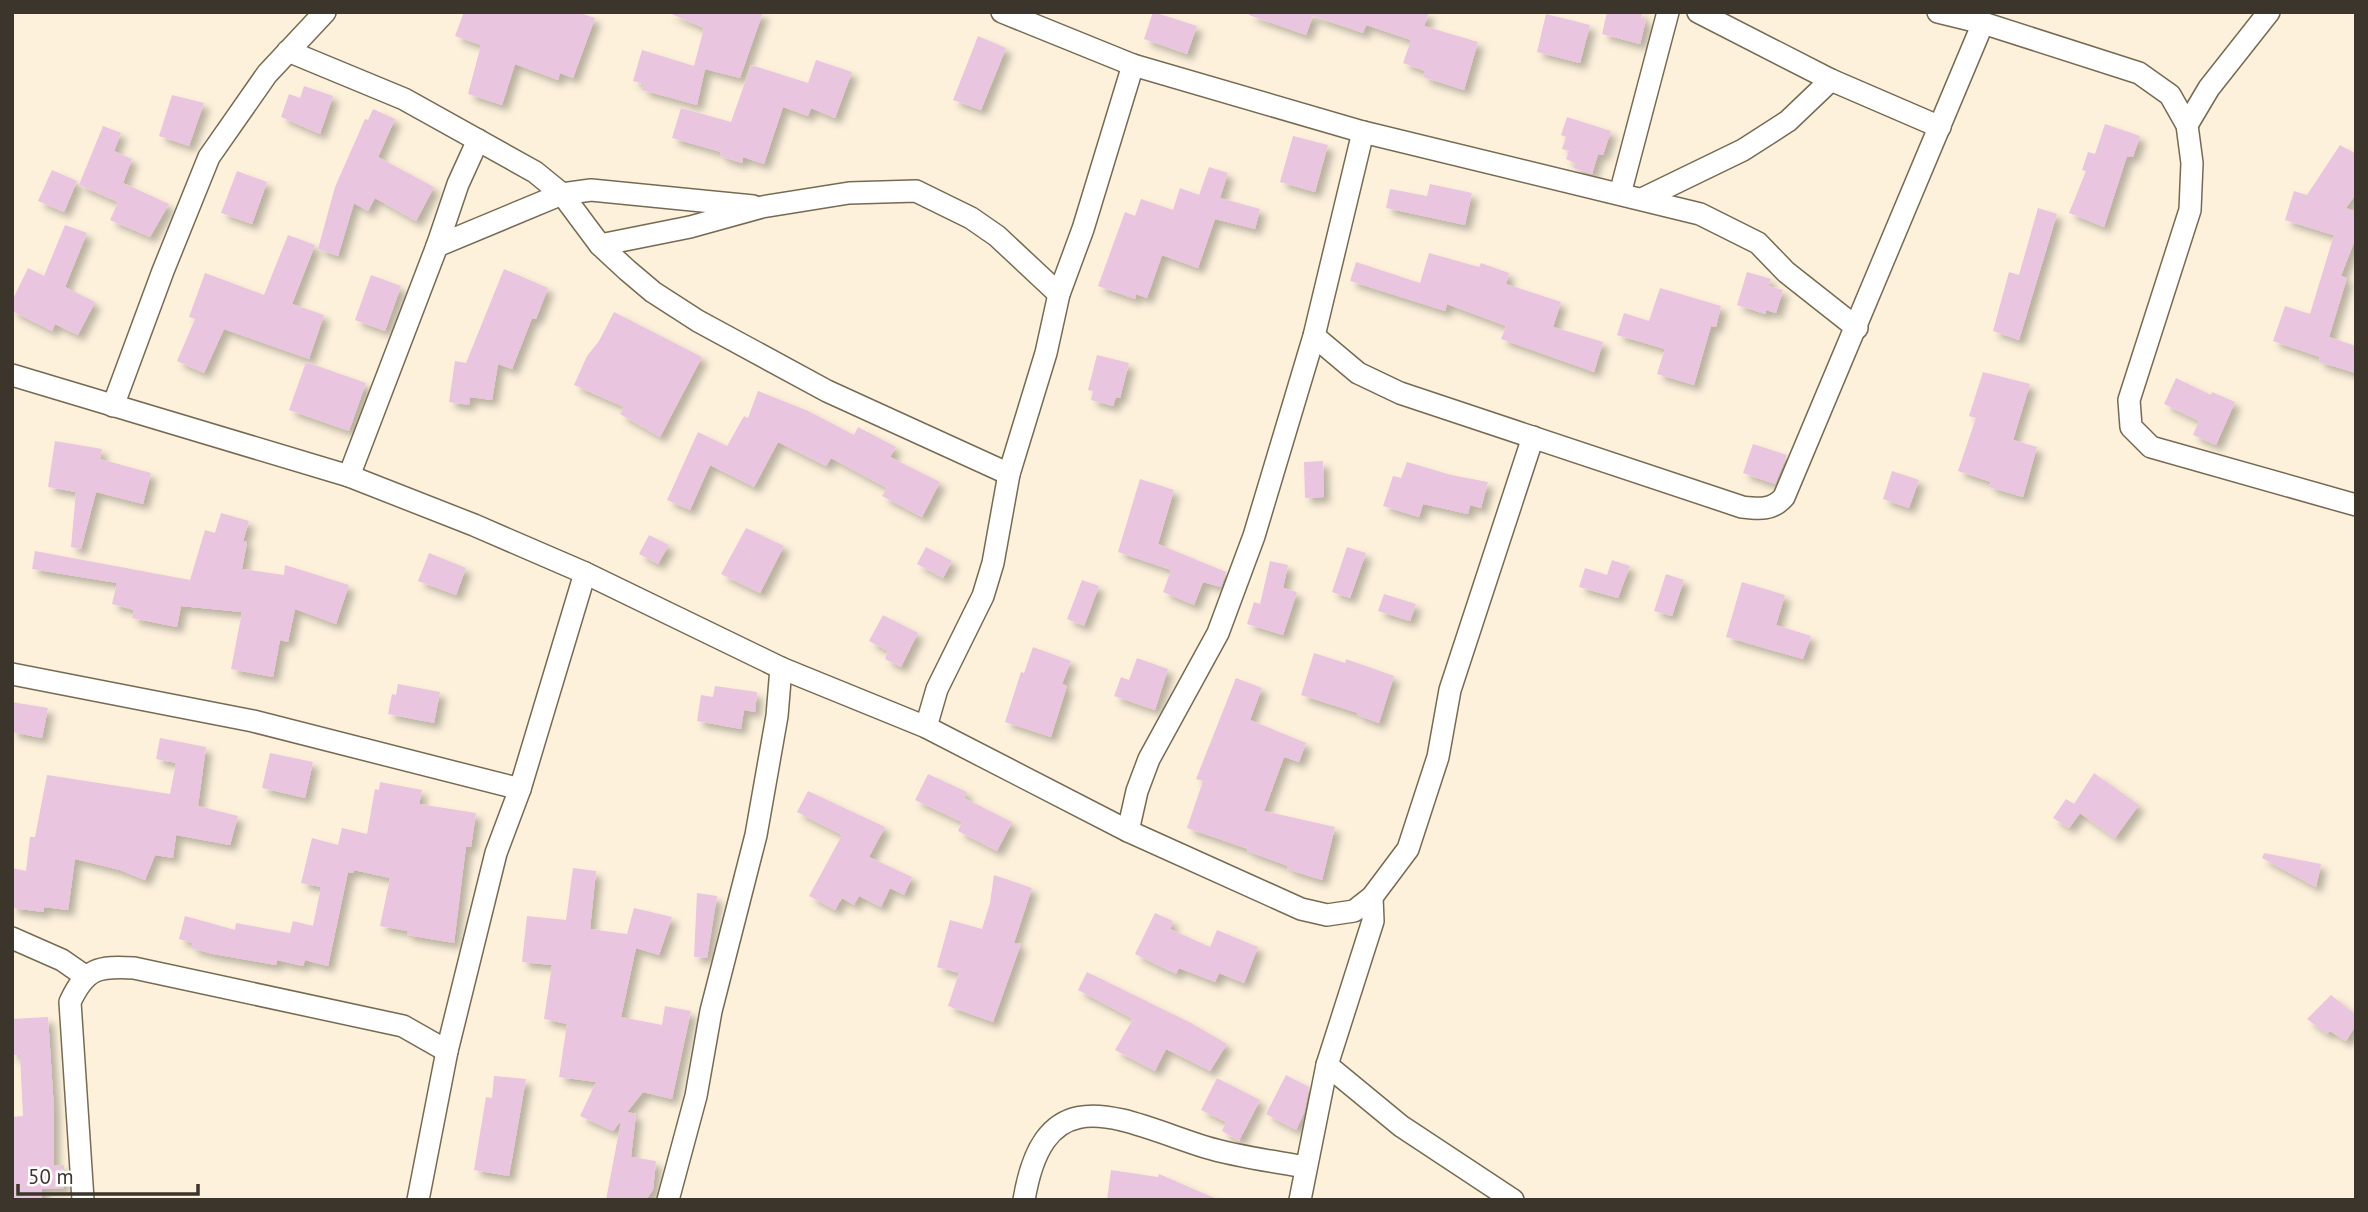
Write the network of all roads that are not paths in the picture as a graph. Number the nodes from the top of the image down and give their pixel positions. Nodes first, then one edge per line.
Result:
1 (325, 12) edge
2 (1002, 12) edge
3 (1668, 12) edge
4 (1698, 12) edge
5 (1938, 12) edge
6 (2269, 12) edge
7 (1983, 23) junction
8 (288, 51) junction
9 (1133, 65) junction
10 (1831, 80) junction
11 (2187, 125) junction
12 (1940, 127) junction
13 (1363, 132) junction
14 (478, 140) junction
15 (562, 194) junction
16 (1620, 194) junction
17 (1644, 198) junction
18 (762, 207) junction
19 (600, 245) junction
20 (437, 246) junction
21 (1059, 294) junction
22 (1857, 328) junction
23 (1314, 336) junction
24 (12, 375) edge
25 (113, 405) junction
26 (1532, 438) junction
27 (1009, 474) junction
28 (349, 477) junction
29 (2356, 505) edge
30 (585, 573) junction
31 (781, 668) junction
32 (12, 674) edge
33 (926, 727) junction
34 (520, 789) junction
35 (1128, 831) junction
36 (1372, 897) junction
37 (12, 938) edge
38 (85, 976) junction
39 (447, 1051) junction
40 (1327, 1065) junction
41 (1306, 1167) junction
42 (83, 1200) edge
43 (418, 1200) edge
44 (668, 1200) edge
45 (1024, 1200) edge
46 (1300, 1200) edge
47 (1513, 1200) edge

1 - 8 street
2 - 9 street
3 - 16 street
4 - 10 street
5 - 7 street
6 - 11 street
7 - 11 street
7 - 12 street
8 - 14 street
8 - 25 street
9 - 13 street
9 - 21 street
10 - 12 street
10 - 17 street
11 - 29 street
12 - 22 street
13 - 16 street
13 - 23 street
14 - 15 street
14 - 20 street
15 - 18 street
15 - 19 street
15 - 20 street
16 - 17 street
17 - 22 street
18 - 19 street
18 - 21 street
19 - 27 street
20 - 28 street
21 - 27 street
22 - 26 street
23 - 26 street
23 - 35 street
24 - 25 street
25 - 28 street
26 - 36 street
27 - 33 street
28 - 30 street
30 - 31 street
30 - 34 street
31 - 33 street
31 - 44 street
32 - 34 street
33 - 35 street
34 - 39 street
35 - 36 street
36 - 40 street
37 - 38 street
38 - 39 street
38 - 42 street
39 - 43 street
40 - 41 street
40 - 47 street
41 - 45 street
41 - 46 street

